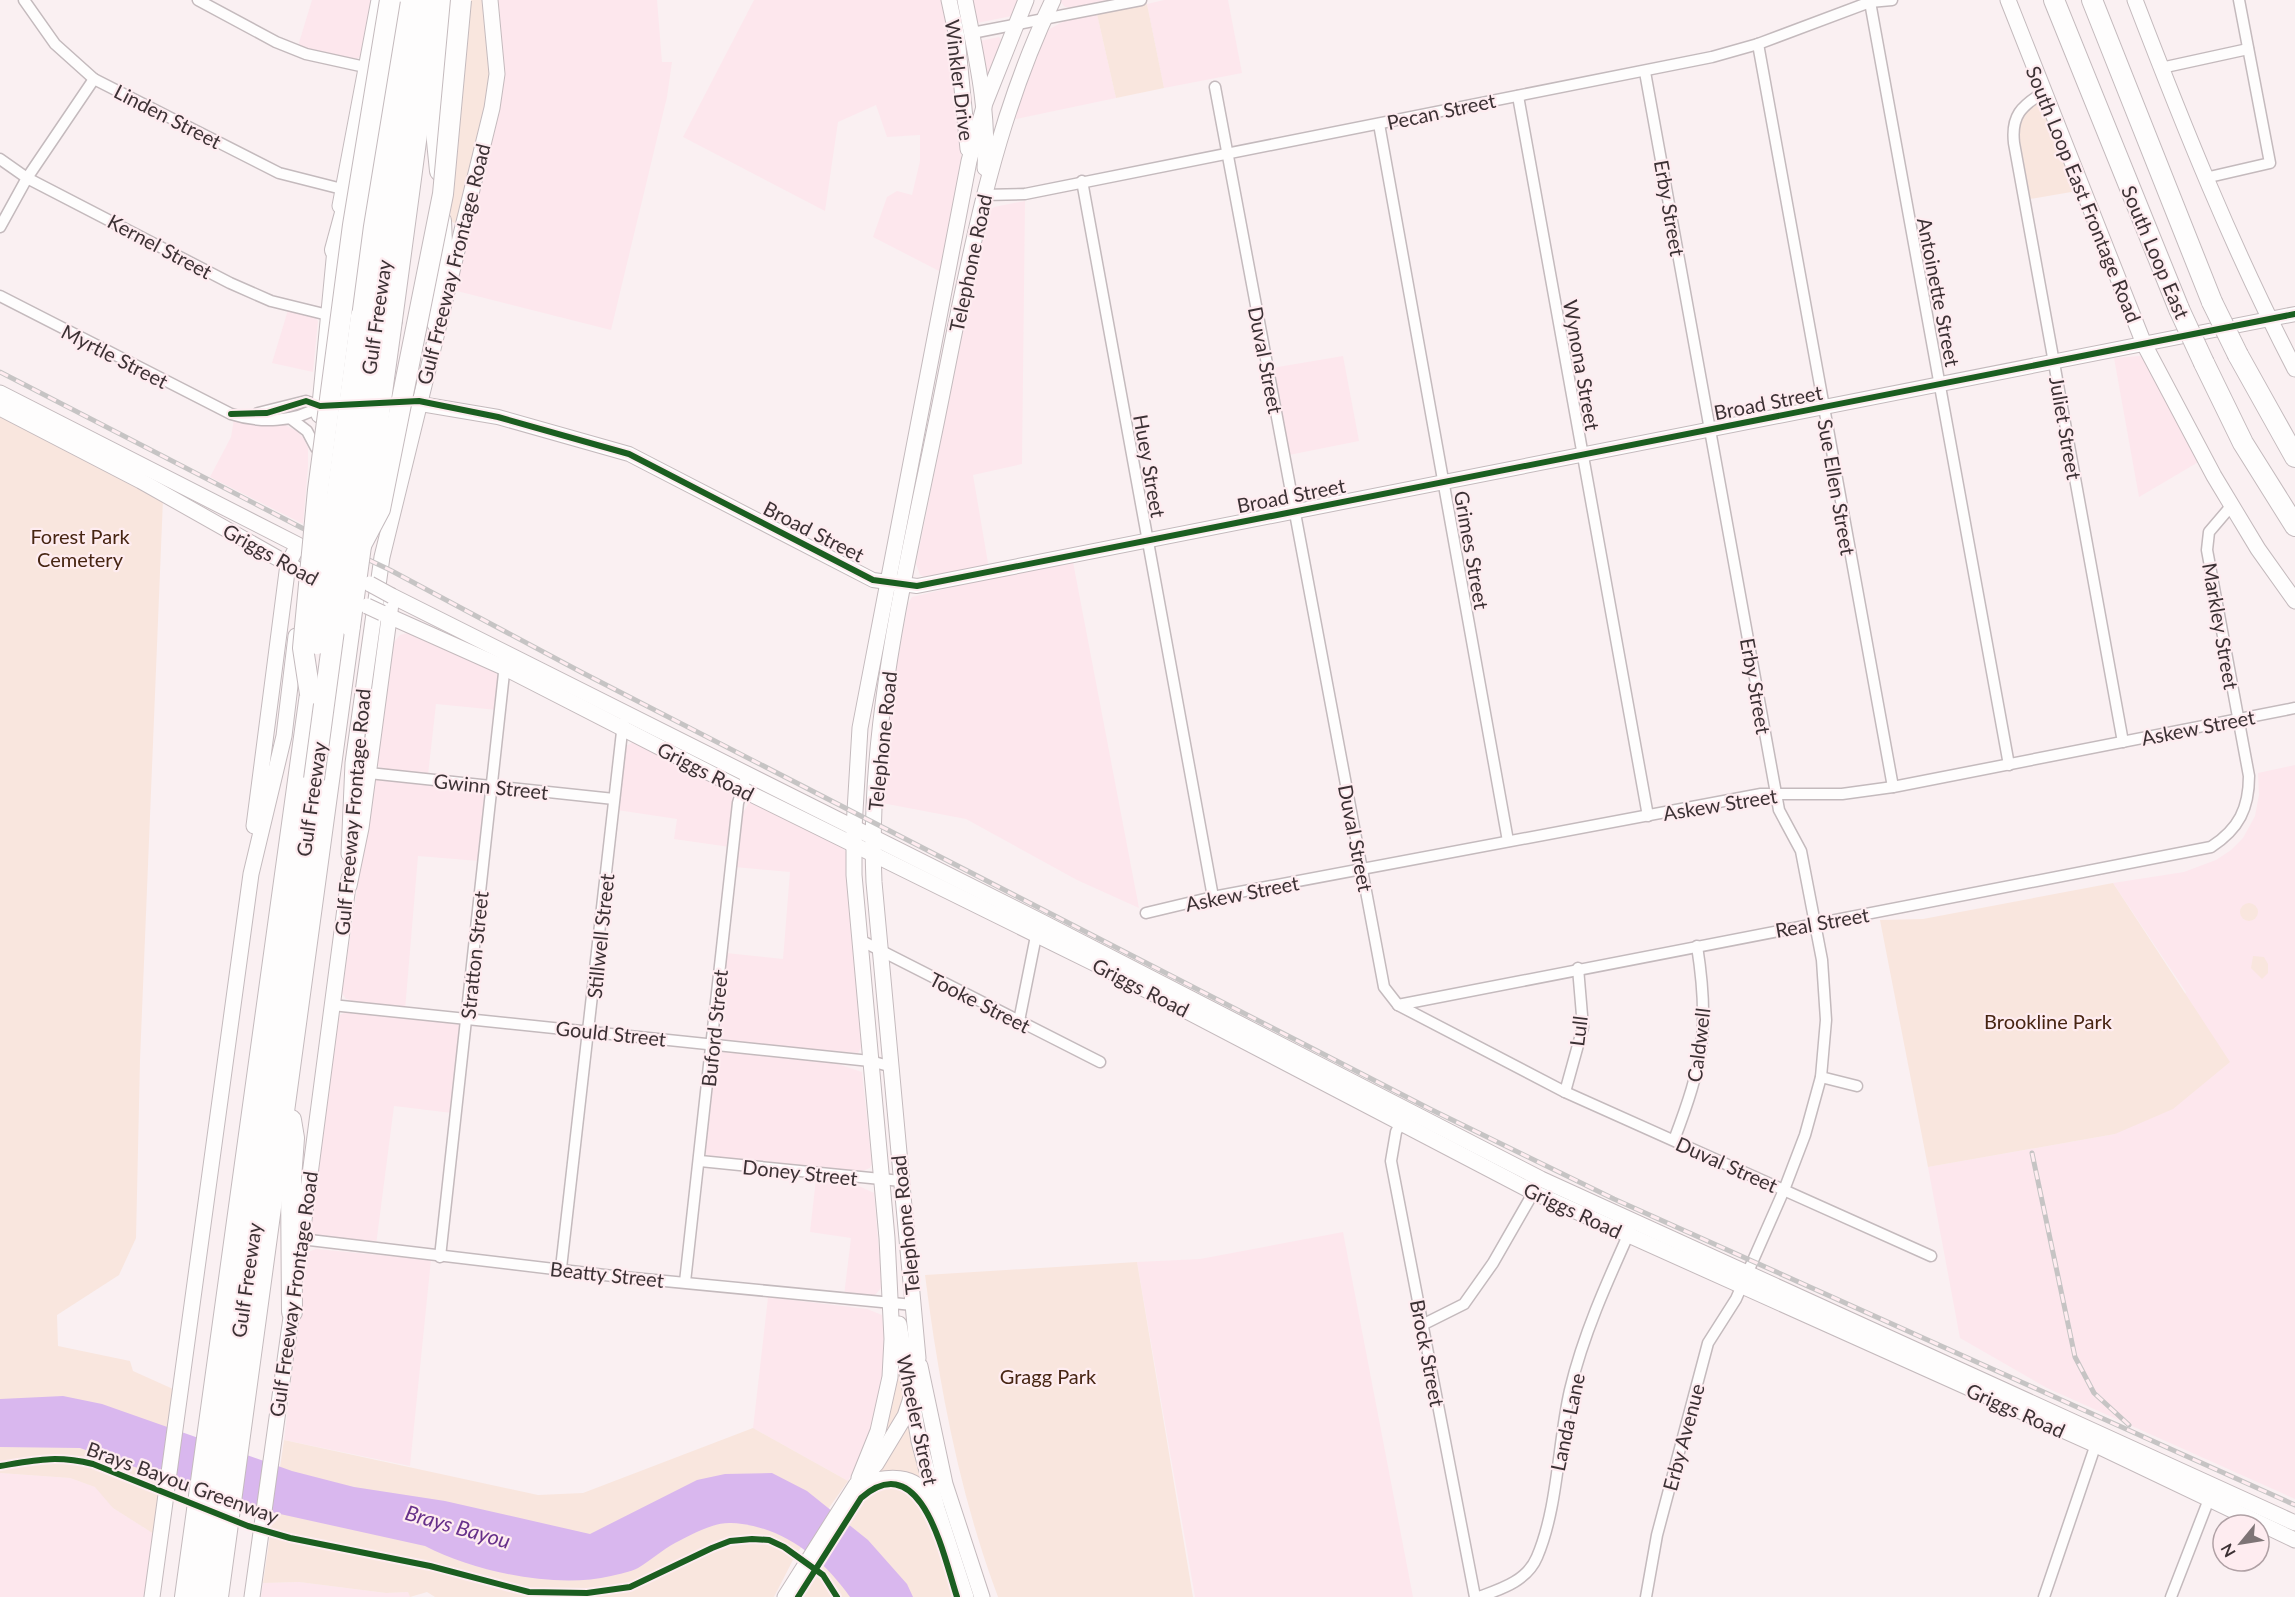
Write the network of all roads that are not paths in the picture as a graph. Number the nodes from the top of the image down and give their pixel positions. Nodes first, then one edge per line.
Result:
1 (24, 0) edge
2 (198, 0) edge
3 (379, 0) edge
4 (390, 0) edge
5 (402, 0) edge
6 (419, 0) edge
7 (435, 0) edge
8 (446, 0) edge
9 (461, 0) edge
10 (490, 0) edge
11 (949, 0) edge
12 (965, 0) edge
13 (1026, 0) edge
14 (1053, 0) edge
15 (1141, 0) edge
16 (1892, 0) edge
17 (2008, 0) edge
18 (2054, 0) edge
19 (2092, 0) edge
20 (2134, 0) edge
21 (2239, 0) edge
22 (1870, 2) junction
23 (1043, 20) junction
24 (1015, 24) junction
25 (964, 35) junction
26 (1758, 44) junction
27 (2248, 49) junction
28 (365, 67) junction
29 (2161, 68) junction
30 (392, 70) junction
31 (1645, 72) junction
32 (94, 79) junction
33 (1215, 87) dead end
34 (2044, 92) junction
35 (1518, 96) junction
36 (985, 103) junction
37 (1379, 124) junction
38 (1227, 153) junction
39 (0, 159) edge
40 (969, 161) junction
41 (27, 178) junction
42 (2205, 178) junction
43 (1082, 182) junction
44 (342, 189) junction
45 (983, 195) junction
46 (0, 227) edge
47 (335, 250) junction
48 (0, 296) edge
49 (2295, 314) edge
50 (328, 315) junction
51 (376, 318) junction
52 (2269, 319) junction
53 (437, 323) junction
54 (2144, 344) junction
55 (2054, 363) junction
56 (2295, 369) edge
57 (1940, 384) junction
58 (0, 393) edge
59 (418, 402) junction
60 (320, 406) junction
61 (0, 408) edge
62 (1823, 408) junction
63 (231, 414) junction
64 (290, 418) junction
65 (1709, 431) junction
66 (316, 448) junction
67 (1581, 454) junction
68 (2295, 458) edge
69 (144, 475) junction
70 (1443, 483) junction
71 (2232, 505) junction
72 (1294, 511) junction
73 (2295, 526) edge
74 (1146, 540) junction
75 (298, 545) junction
76 (361, 545) junction
77 (292, 566) junction
78 (887, 582) junction
79 (903, 584) junction
80 (392, 596) junction
81 (2295, 601) edge
82 (386, 615) junction
83 (507, 652) junction
84 (505, 668) junction
85 (310, 694) junction
86 (2295, 708) edge
87 (624, 712) junction
88 (2239, 719) junction
89 (623, 728) junction
90 (2123, 742) junction
91 (2009, 765) junction
92 (369, 773) junction
93 (313, 780) junction
94 (745, 782) junction
95 (492, 786) junction
96 (1893, 787) junction
97 (1776, 794) junction
98 (614, 799) junction
99 (1648, 816) junction
100 (2237, 825) joint
101 (854, 828) junction
102 (872, 837) junction
103 (1508, 840) junction
104 (854, 844) junction
105 (872, 854) junction
106 (253, 861) junction
107 (1362, 870) junction
108 (348, 886) junction
109 (1213, 897) junction
110 (1146, 913) dead end
111 (1815, 923) junction
112 (1038, 928) junction
113 (860, 940) junction
114 (1697, 946) junction
115 (879, 950) junction
116 (1578, 968) junction
117 (332, 1005) junction
118 (1398, 1005) junction
119 (467, 1019) junction
120 (1019, 1022) junction
121 (590, 1031) junction
122 (713, 1044) junction
123 (870, 1061) junction
124 (1101, 1062) dead end
125 (889, 1066) junction
126 (1821, 1077) junction
127 (1857, 1086) dead end
128 (1564, 1092) junction
129 (286, 1101) junction
130 (1403, 1118) junction
131 (1674, 1140) junction
132 (700, 1161) junction
133 (880, 1180) junction
134 (901, 1181) junction
135 (1537, 1186) junction
136 (1784, 1190) junction
137 (1631, 1228) junction
138 (301, 1239) junction
139 (1931, 1256) dead end
140 (440, 1257) junction
141 (561, 1268) junction
142 (1745, 1279) junction
143 (685, 1282) junction
144 (892, 1303) junction
145 (913, 1305) junction
146 (292, 1312) junction
147 (1422, 1325) junction
148 (238, 1336) junction
149 (918, 1358) junction
150 (910, 1401) junction
151 (2098, 1439) junction
152 (857, 1484) junction
153 (2215, 1485) junction
154 (2209, 1500) junction
155 (937, 1508) junction
156 (2295, 1523) edge
157 (2295, 1539) edge
158 (207, 1551) junction
159 (152, 1597) edge
160 (184, 1597) edge
161 (200, 1597) edge
162 (218, 1597) edge
163 (252, 1597) edge
164 (785, 1597) edge
165 (966, 1597) edge
166 (982, 1597) edge
167 (1477, 1597) edge
168 (1646, 1597) edge
169 (2044, 1597) edge
170 (2171, 1597) edge

1 - 32 street, Linden Street
2 - 28 street
3 - 28 main road
4 - 85 highway, bridge
5 - 30 highway, Gulf Freeway
6 - 51 highway, Gulf Freeway
7 - 51 highway, Gulf Freeway
8 - 53 highway
9 - 76 highway, bridge
10 - 53 main road, Gulf Freeway Frontage Road
11 - 25 main road, Winkler Drive
12 - 25 main road, Winkler Drive
13 - 24 main road, Telephone Road
14 - 23 main road, Telephone Road
15 - 23 street
16 - 22 street, Pecan Street
17 - 34 main road, South Loop East Frontage Road
18 - 73 highway, South Loop East, bridge
19 - 68 highway, South Loop East, bridge
20 - 29 main road
21 - 27 street
22 - 26 street, Pecan Street
22 - 57 street, Antoinette Street
23 - 24 street
23 - 45 main road, Telephone Road
24 - 25 street
24 - 36 main road, Telephone Road
25 - 36 main road, Winkler Drive
25 - 40 main road, Winkler Drive
26 - 31 street, Pecan Street
26 - 62 street, Sue Ellen Street
27 - 29 street
27 - 42 street
28 - 44 main road
29 - 42 main road
30 - 47 highway
30 - 51 highway, Gulf Freeway
31 - 35 street, Pecan Street
31 - 65 street, Erby Street
32 - 41 street
32 - 44 street, Linden Street
33 - 38 street, Duval Street
34 - 54 main road, South Loop East Frontage Road
34 - 55 street, Juliet Street
35 - 37 street, Pecan Street
35 - 67 street, Wynona Street
36 - 40 main road, Telephone Road
36 - 45 main road, Winkler Drive
37 - 38 street, Pecan Street
37 - 70 street, Grimes Street
38 - 43 street, Pecan Street
38 - 72 street, Duval Street
39 - 41 street, Kernel Street
40 - 78 main road, Telephone Road
41 - 46 street
41 - 50 street, Kernel Street
42 - 52 main road
43 - 45 street, Pecan Street
43 - 74 street, Huey Street
44 - 47 main road
45 - 79 main road, Telephone Road
47 - 50 main road
48 - 63 street, Myrtle Street
49 - 52 street, Broad Street
50 - 60 main road
51 - 76 highway, Gulf Freeway, bridge
51 - 85 highway, Gulf Freeway, bridge
51 - 93 highway, Gulf Freeway, bridge
52 - 54 street, Broad Street
52 - 56 main road
53 - 59 main road, Gulf Freeway Frontage Road
54 - 55 street, Broad Street
54 - 71 main road, South Loop East Frontage Road
55 - 57 street, Broad Street
55 - 90 street, Juliet Street
57 - 62 street, Broad Street
57 - 91 street, Antoinette Street
58 - 69 main road, Griggs Road
59 - 60 street, Broad Street
59 - 78 street, Broad Street
59 - 108 main road, Gulf Freeway Frontage Road
60 - 63 street, Myrtle Street
60 - 64 street, Myrtle Street
60 - 66 main road
61 - 69 main road, Griggs Road
62 - 65 street, Broad Street
62 - 96 street, Sue Ellen Street
63 - 64 street, Myrtle Street
64 - 66 street
65 - 67 street, Broad Street
65 - 97 street, Erby Street
66 - 106 main road
67 - 70 street, Broad Street
67 - 99 street, Wynona Street
69 - 75 main road, Griggs Road
69 - 77 main road, Griggs Road
70 - 72 street, Broad Street
70 - 103 street, Grimes Street
71 - 81 main road, South Loop East Frontage Road
71 - 88 street, Markley Street
72 - 74 street, Broad Street
72 - 107 street, Duval Street
74 - 79 street, Broad Street
74 - 109 street, Huey Street
75 - 77 main road
75 - 80 main road, Griggs Road, bridge
76 - 93 highway, Gulf Freeway, bridge
77 - 82 main road, Griggs Road, bridge
77 - 106 main road
78 - 79 street, Broad Street
78 - 101 main road, Telephone Road
79 - 102 main road, Telephone Road
80 - 82 main road
80 - 83 main road, Griggs Road
82 - 84 main road, Griggs Road
82 - 92 main road
83 - 84 street, Stratton Street
83 - 87 main road, Griggs Road
84 - 89 main road, Griggs Road
84 - 95 street, Stratton Street
85 - 93 highway, Gulf Freeway
86 - 88 street, Askew Street
87 - 89 street, Stillwell Street
87 - 94 main road, Griggs Road
88 - 90 street, Askew Street
88 - 100 street, Markley Street
89 - 94 main road, Griggs Road
89 - 98 street, Stillwell Street
90 - 91 street, Askew Street
91 - 96 street, Askew Street
92 - 95 street, Gwinn Street
92 - 108 main road
93 - 129 highway, Gulf Freeway
93 - 148 highway, Gulf Freeway
94 - 101 main road, Griggs Road
94 - 104 main road, Griggs Road
94 - 122 street, Buford Street
95 - 98 street, Gwinn Street
95 - 119 street, Stratton Street
96 - 97 street, Askew Street
97 - 99 street, Askew Street
97 - 111 street, Erby Street
98 - 121 street, Stillwell Street
99 - 103 street, Askew Street
100 - 111 street, Real Street
101 - 102 main road, Griggs Road
101 - 104 main road, Telephone Road
102 - 105 main road, Telephone Road
102 - 112 main road, Griggs Road
103 - 107 street, Askew Street
104 - 105 main road, Griggs Road
104 - 113 main road, Telephone Road
105 - 112 main road, Griggs Road
105 - 115 main road, Telephone Road
106 - 159 main road
107 - 109 street, Askew Street
107 - 118 street, Duval Street
108 - 117 main road, Gulf Freeway Frontage Road
109 - 110 street, Askew Street
111 - 114 street, Real Street
111 - 126 street, Erby Street
112 - 120 street
112 - 130 main road, Griggs Road
113 - 115 street, Tooke Street
113 - 123 main road, Telephone Road
114 - 116 street, Real Street
114 - 131 street, Caldwell
115 - 120 street, Tooke Street
115 - 125 main road, Telephone Road
116 - 118 street, Real Street
116 - 128 street, Lull
117 - 119 street, Gould Street
117 - 138 main road, Gulf Freeway Frontage Road
118 - 128 street, Duval Street
119 - 121 street, Gould Street
119 - 140 street, Stratton Street
120 - 124 street, Tooke Street
121 - 122 street, Gould Street
121 - 141 street, Stillwell Street
122 - 123 street, Gould Street
122 - 132 street, Buford Street
123 - 125 street, Gould Street
123 - 133 main road, Telephone Road
125 - 134 main road, Telephone Road
126 - 127 street
126 - 136 street, Erby Street
128 - 131 street, Duval Street
129 - 146 highway
129 - 148 highway, Gulf Freeway
130 - 135 main road, Griggs Road
130 - 147 street, Brock Street
131 - 136 street, Duval Street
132 - 133 street, Doney Street
132 - 143 street, Buford Street
133 - 134 street, Doney Street
133 - 144 main road, Telephone Road
134 - 145 main road, Telephone Road
135 - 137 main road, Griggs Road
135 - 147 street
136 - 139 street, Duval Street
136 - 142 street, Erby Street
137 - 142 main road, Griggs Road
137 - 167 street, Landa Lane
138 - 140 street, Beatty Street
138 - 146 main road, Gulf Freeway Frontage Road
140 - 141 street, Beatty Street
141 - 143 street, Beatty Street
142 - 151 main road, Griggs Road
142 - 168 street, Erby Avenue
143 - 144 street, Beatty Street
144 - 145 street, Beatty Street
144 - 150 main road, Wheeler Street
144 - 152 main road, Telephone Road
145 - 149 main road, Telephone Road
146 - 163 main road, Gulf Freeway Frontage Road
147 - 167 street, Brock Street
148 - 158 highway, Gulf Freeway
149 - 150 main road, Telephone Road
149 - 166 main road, Wheeler Street
150 - 152 main road, Telephone Road
150 - 155 main road, Wheeler Street
151 - 153 main road, Griggs Road
151 - 154 main road, Griggs Road
151 - 169 street
152 - 155 main road
152 - 164 main road, Telephone Road
153 - 154 street
153 - 156 main road, Griggs Road
154 - 157 main road, Griggs Road
154 - 170 street
155 - 165 main road, Wheeler Street
158 - 160 highway, Gulf Freeway
158 - 161 highway, Gulf Freeway
158 - 162 highway, Gulf Freeway

